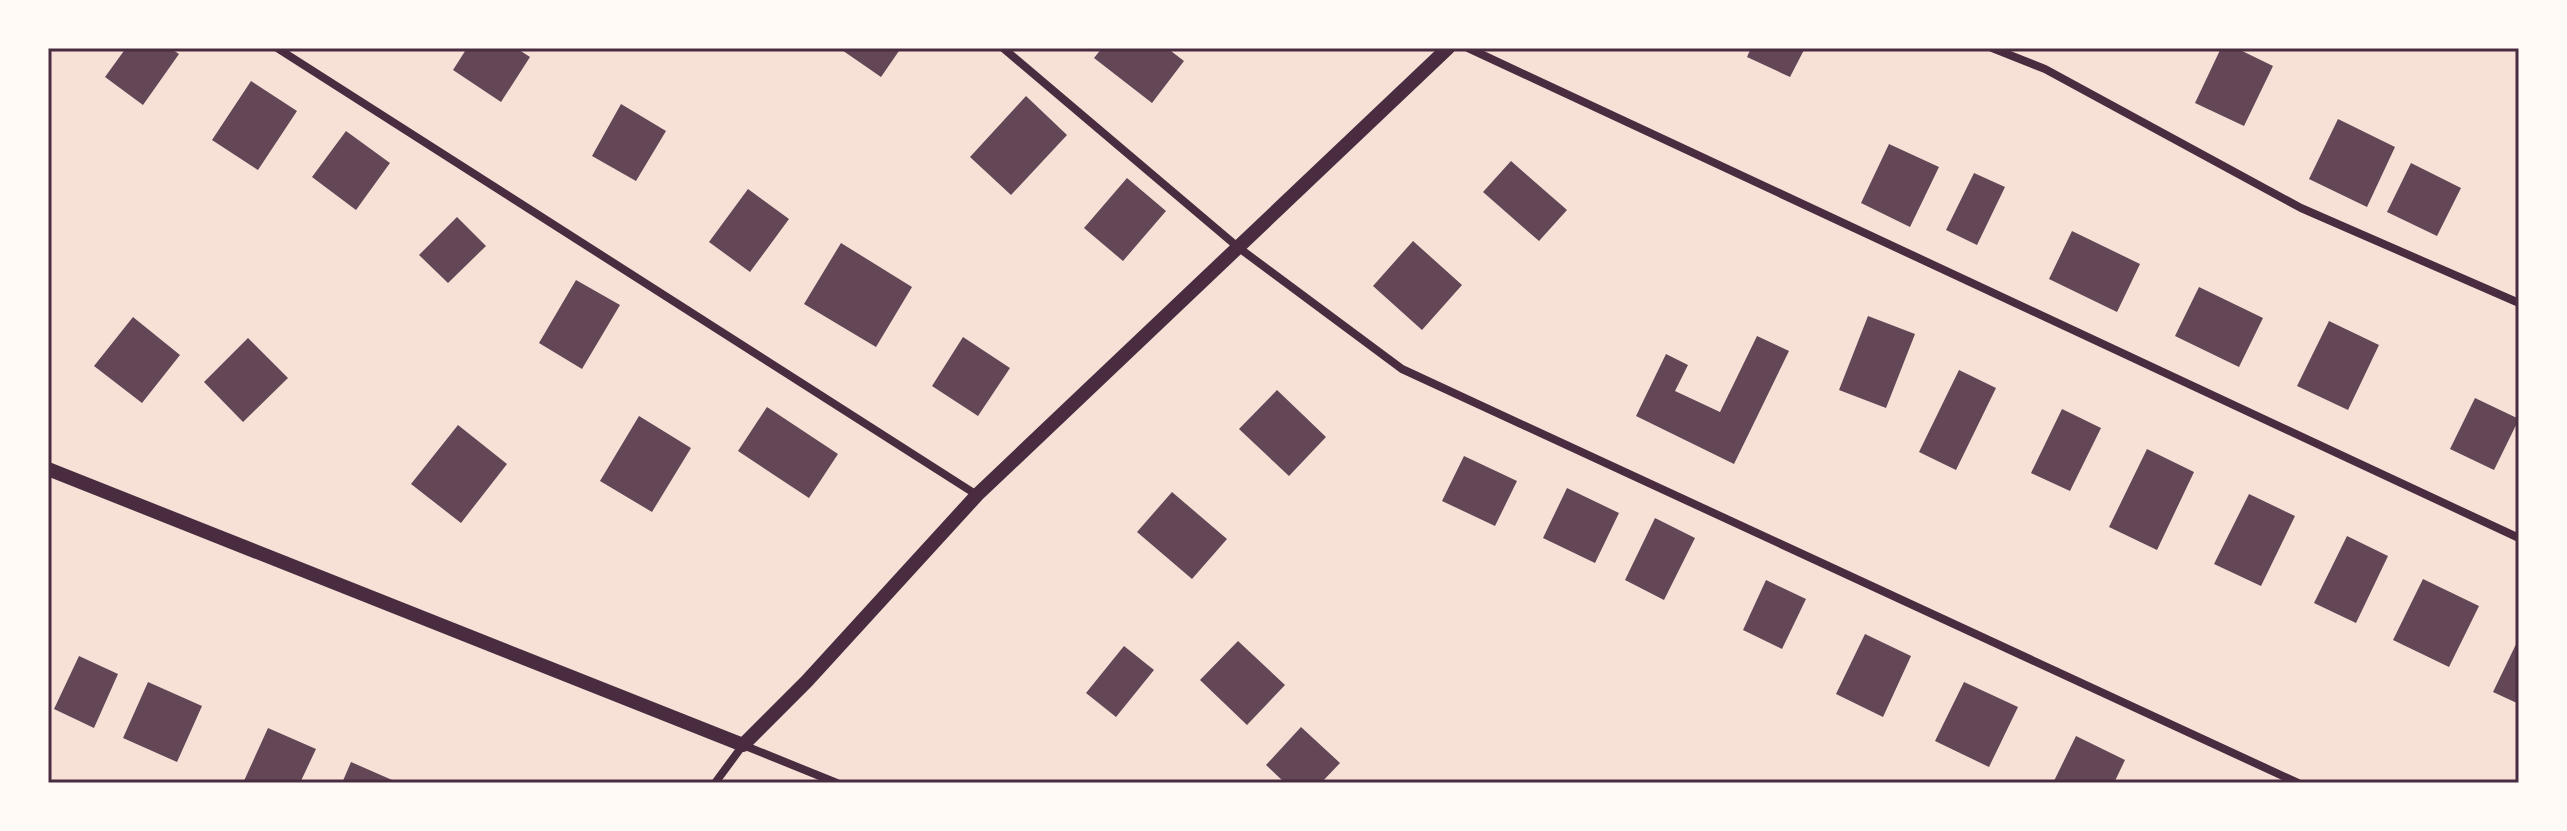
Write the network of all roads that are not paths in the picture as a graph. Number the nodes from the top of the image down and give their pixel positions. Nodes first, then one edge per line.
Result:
1 (277, 48) edge
2 (1003, 48) edge
3 (1448, 48) edge
4 (1468, 48) edge
5 (1992, 48) edge
6 (1239, 248) junction
7 (2519, 303) edge
8 (48, 469) edge
9 (977, 495) junction
10 (2519, 538) edge
11 (743, 745) junction
12 (715, 783) edge
13 (837, 783) edge
14 (2298, 783) edge

1 - 9 street
2 - 6 street
3 - 6 street
4 - 10 street
5 - 7 street
6 - 9 street
6 - 14 street
8 - 11 street
9 - 11 street
11 - 12 street
11 - 13 street

